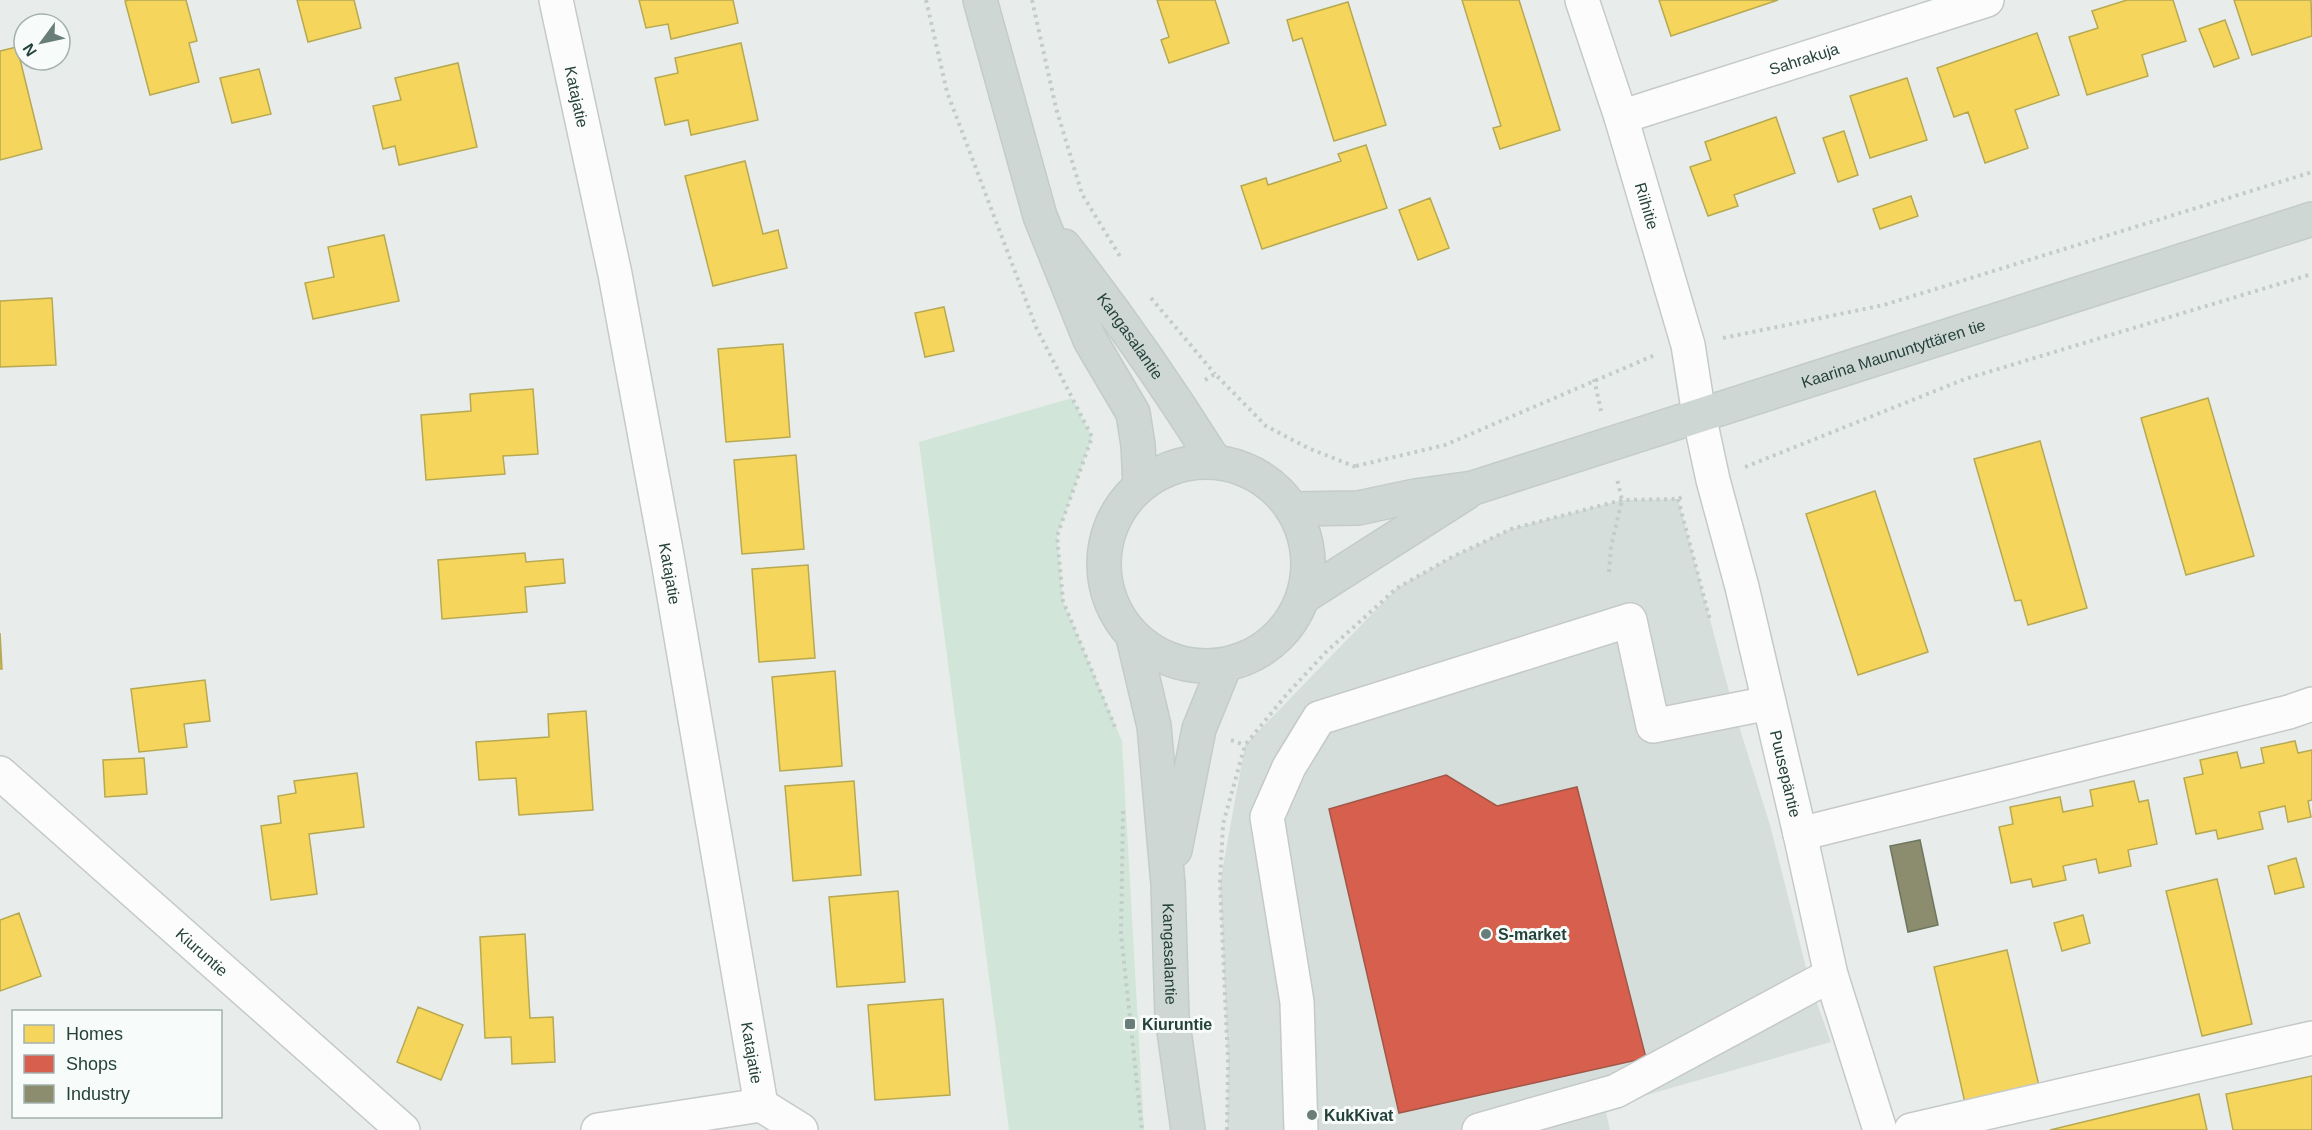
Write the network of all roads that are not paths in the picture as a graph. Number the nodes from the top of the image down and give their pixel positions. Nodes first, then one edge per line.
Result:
1 (556, 0) edge
2 (981, 0) edge
3 (1582, 0) edge
4 (1987, 0) edge
5 (1622, 117) junction
6 (1040, 216) junction
7 (2312, 219) edge
8 (1699, 415) junction
9 (1215, 462) junction
10 (1140, 485) junction
11 (1473, 488) junction
12 (1292, 509) junction
13 (1303, 597) junction
14 (1133, 637) junction
15 (1225, 665) junction
16 (1769, 703) junction
17 (2312, 704) edge
18 (0, 773) edge
19 (1800, 834) junction
20 (1168, 884) junction
21 (1831, 975) junction
22 (2312, 1038) edge
23 (761, 1105) junction
24 (403, 1130) edge
25 (598, 1130) edge
26 (801, 1130) edge
27 (1188, 1130) edge
28 (1301, 1130) edge
29 (1479, 1130) edge
30 (1880, 1130) edge
31 (1911, 1130) edge

1 - 23 street, Katajatie
2 - 6 main road, Kangasalantie
3 - 5 street, Riihitie
4 - 5 street, Sahrakuja
5 - 8 street, Riihitie
6 - 9 main road, Kangasalantie
6 - 10 main road, Kangasalantie
7 - 8 main road, Kaarina Maununtyttären tie
8 - 11 main road, Kaarina Maununtyttären tie
8 - 16 street, Puusepäntie
9 - 10 main road
9 - 12 main road
10 - 14 main road
11 - 12 main road, Kaarina Maununtyttären tie
11 - 13 main road, Kaarina Maununtyttären tie
12 - 13 main road
13 - 15 main road
14 - 15 main road
14 - 20 main road, Kangasalantie
15 - 20 main road, Kangasalantie
16 - 19 street, Puusepäntie
16 - 28 street
17 - 19 street
18 - 24 street, Kiuruntie
19 - 21 street, Puusepäntie
20 - 27 main road, Kangasalantie
21 - 29 street
21 - 30 street, Puusepäntie
22 - 31 street
23 - 25 street
23 - 26 street, Katajatie

